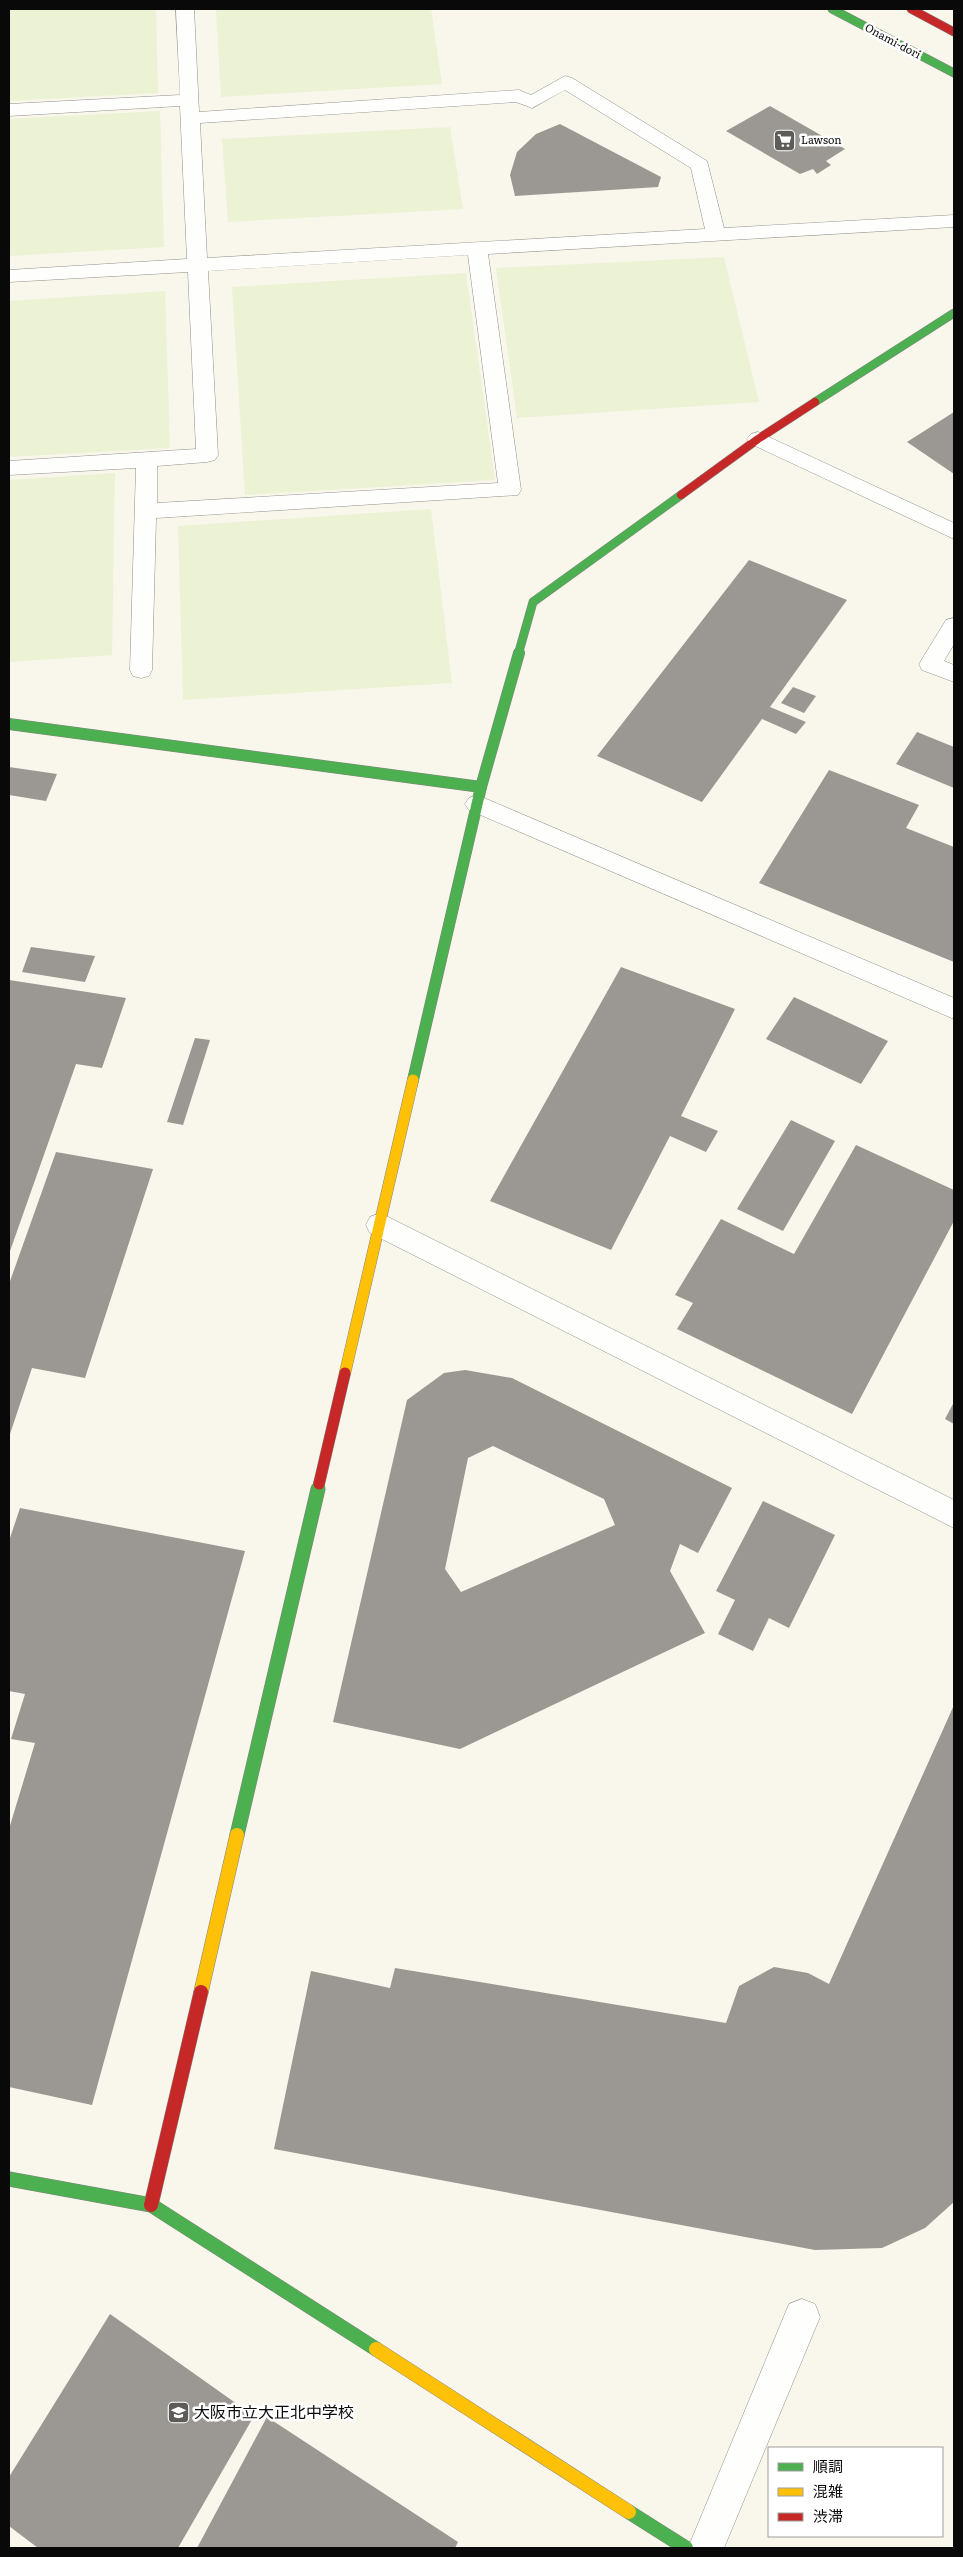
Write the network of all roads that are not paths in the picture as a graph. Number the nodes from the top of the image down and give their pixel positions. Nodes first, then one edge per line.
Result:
1 (186, 9) edge
2 (832, 9) edge
3 (911, 9) edge
4 (954, 32) edge
5 (954, 73) edge
6 (190, 109) junction
7 (9, 110) edge
8 (954, 221) edge
9 (716, 234) junction
10 (478, 248) junction
11 (196, 265) junction
12 (9, 276) edge
13 (954, 313) edge
14 (758, 439) junction
15 (147, 460) junction
16 (9, 468) edge
17 (145, 511) junction
18 (954, 532) edge
19 (954, 626) edge
20 (141, 670) dead end
21 (954, 674) edge
22 (9, 724) edge
23 (479, 796) junction
24 (954, 1009) edge
25 (380, 1225) junction
26 (954, 1515) edge
27 (9, 2179) edge
28 (151, 2205) junction
29 (802, 2317) dead end
30 (686, 2548) edge
31 (706, 2548) edge

1 - 6 street
2 - 5 street, Onami-dori
3 - 4 street
6 - 7 street
6 - 9 street
6 - 11 street
8 - 9 street
9 - 10 street
10 - 11 street
10 - 17 street
11 - 12 street
11 - 15 street
13 - 14 street
14 - 18 street
14 - 23 street
15 - 16 street
15 - 17 street
17 - 20 street
19 - 21 street
22 - 23 street
23 - 24 street
23 - 25 street
25 - 26 street
25 - 28 street
27 - 28 street
28 - 30 street
29 - 31 street

